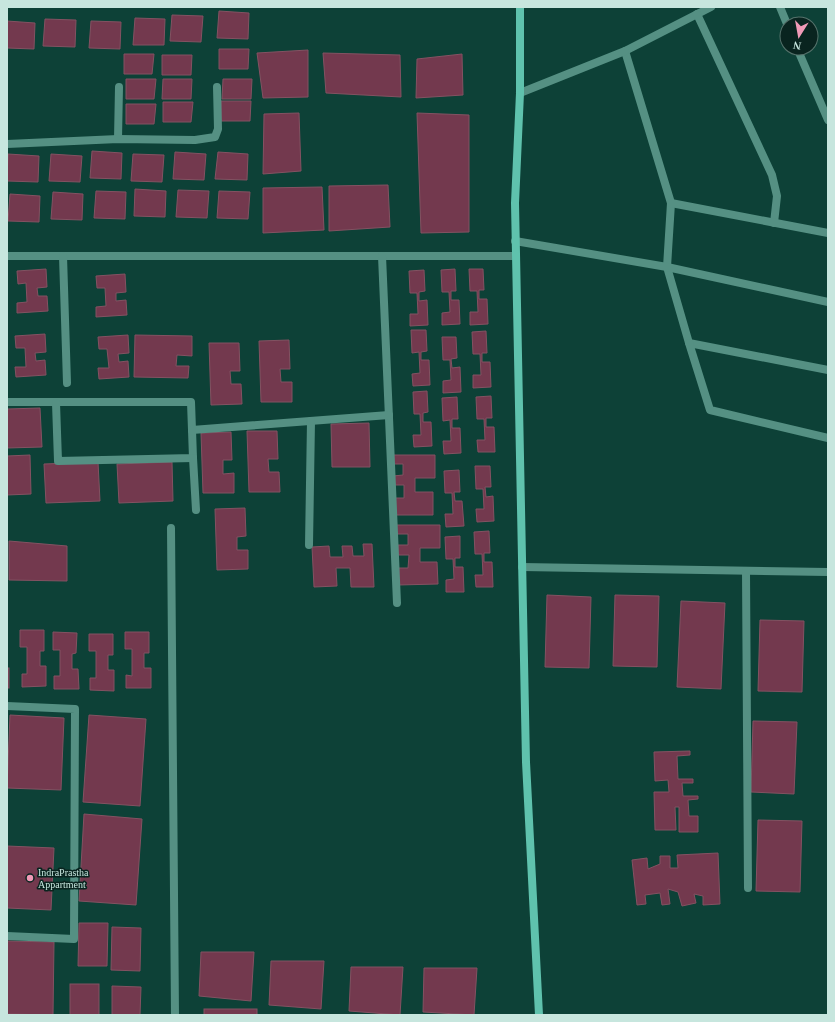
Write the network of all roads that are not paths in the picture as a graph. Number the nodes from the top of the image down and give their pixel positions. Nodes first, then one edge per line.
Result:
1 (520, 7) edge
2 (710, 7) edge
3 (697, 14) junction
4 (625, 51) junction
5 (801, 56) edge
6 (119, 87) dead end
7 (218, 87) dead end
8 (520, 93) junction
9 (828, 120) edge
10 (118, 138) junction
11 (7, 144) edge
12 (670, 203) junction
13 (774, 223) junction
14 (828, 234) edge
15 (516, 241) junction
16 (7, 256) edge
17 (63, 256) junction
18 (382, 256) junction
19 (516, 256) junction
20 (667, 267) junction
21 (828, 302) edge
22 (689, 343) junction
23 (828, 370) edge
24 (66, 383) dead end
25 (7, 402) edge
26 (56, 402) junction
27 (389, 415) junction
28 (311, 421) junction
29 (192, 430) junction
30 (828, 438) edge
31 (193, 458) junction
32 (196, 510) dead end
33 (171, 528) dead end
34 (309, 545) dead end
35 (522, 567) junction
36 (746, 570) junction
37 (828, 572) edge
38 (396, 603) dead end
39 (7, 706) edge
40 (748, 888) dead end
41 (7, 936) edge
42 (176, 1015) edge
43 (539, 1015) edge

1 - 8 street
2 - 3 street
3 - 4 street
3 - 13 street
4 - 8 street
4 - 12 street
5 - 9 street
6 - 10 street
7 - 10 street
8 - 15 street
10 - 11 street
12 - 13 street
12 - 20 street
13 - 14 street
15 - 19 street
15 - 20 street
16 - 17 street
17 - 18 street
17 - 24 street
18 - 19 street
18 - 27 street
19 - 35 street
20 - 21 street
20 - 22 street
22 - 23 street
22 - 30 street
25 - 26 street
26 - 29 street
26 - 31 street
27 - 28 street
27 - 38 street
28 - 29 street
28 - 34 street
29 - 31 street
31 - 32 street
33 - 42 street
35 - 36 street
35 - 43 street
36 - 37 street
36 - 40 street
39 - 41 street

